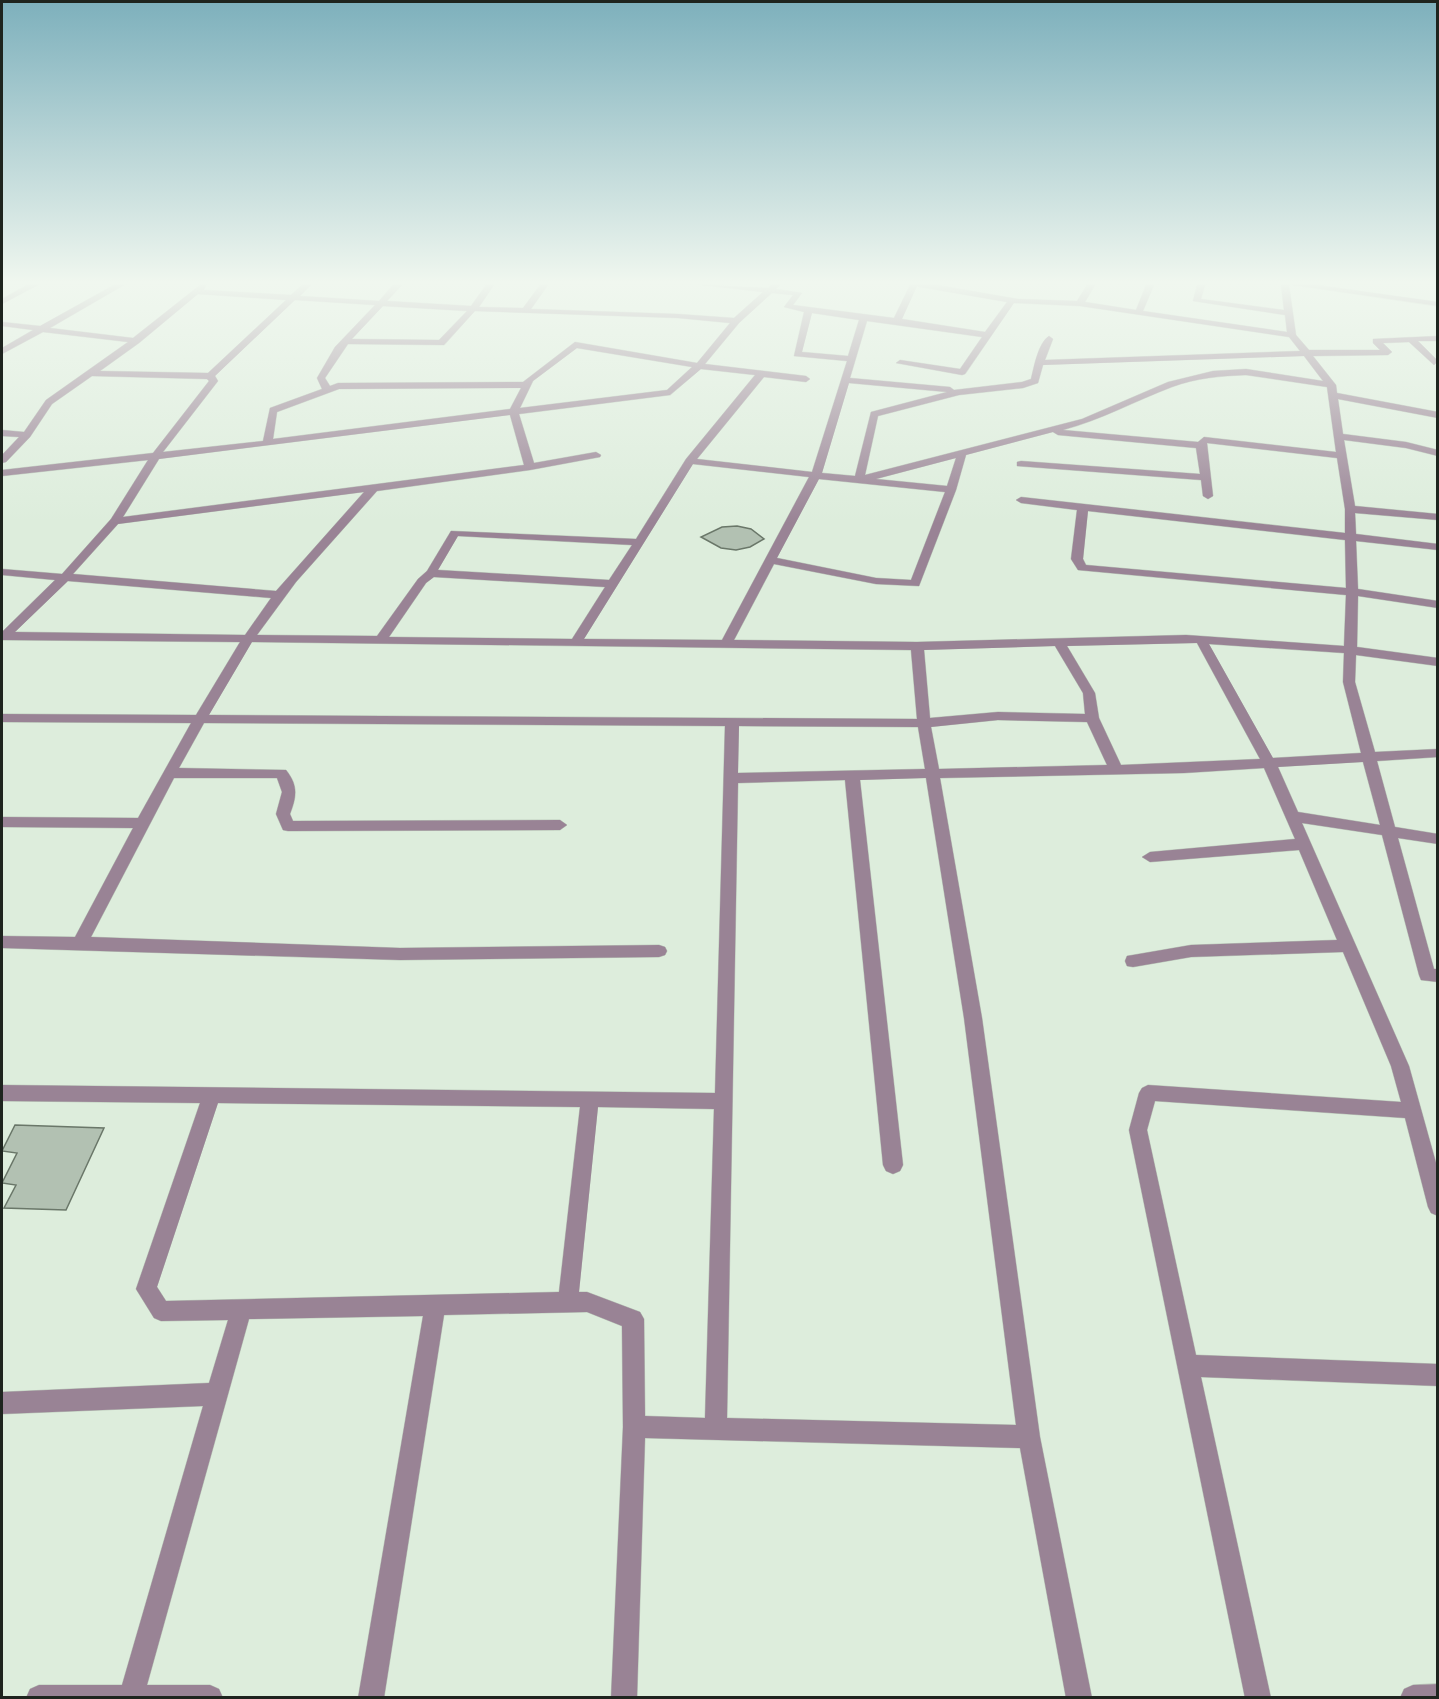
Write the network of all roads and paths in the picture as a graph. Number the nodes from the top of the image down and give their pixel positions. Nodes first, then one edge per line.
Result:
1 (104, 364) edge
2 (223, 364) edge
3 (329, 364) edge
4 (550, 364) edge
5 (689, 364) edge
6 (850, 364) edge
7 (909, 364) edge
8 (967, 364) edge
9 (1038, 364) edge
10 (1314, 364) edge
11 (699, 366) junction
12 (92, 373) junction
13 (761, 374) junction
14 (210, 376) junction
15 (806, 379) dead end
16 (845, 380) junction
17 (527, 385) junction
18 (327, 390) junction
19 (1332, 390) junction
20 (959, 392) junction
21 (514, 411) junction
22 (1437, 415) edge
23 (1045, 431) junction
24 (2, 433) edge
25 (27, 435) junction
26 (1341, 437) junction
27 (267, 443) junction
28 (1201, 445) junction
29 (962, 453) junction
30 (1437, 453) edge
31 (596, 455) dead end
32 (156, 456) junction
33 (1343, 456) junction
34 (2, 460) edge
35 (690, 461) junction
36 (1021, 464) dead end
37 (530, 467) junction
38 (2, 473) edge
39 (815, 475) junction
40 (1205, 477) junction
41 (860, 480) junction
42 (374, 488) junction
43 (951, 490) junction
44 (1208, 496) dead end
45 (1021, 500) dead end
46 (1083, 507) junction
47 (1350, 509) junction
48 (1437, 517) edge
49 (115, 521) junction
50 (1350, 537) junction
51 (639, 542) junction
52 (1437, 547) edge
53 (770, 560) junction
54 (2, 572) edge
55 (431, 573) junction
56 (63, 579) junction
57 (612, 584) junction
58 (1352, 592) junction
59 (279, 595) junction
60 (1437, 606) edge
61 (3, 636) edge
62 (248, 638) junction
63 (381, 639) junction
64 (576, 642) junction
65 (1202, 642) junction
66 (726, 644) junction
67 (1060, 644) junction
68 (917, 646) junction
69 (1350, 650) junction
70 (1437, 662) edge
71 (2, 718) edge
72 (202, 718) junction
73 (1092, 718) junction
74 (732, 722) junction
75 (924, 723) junction
76 (1437, 753) edge
77 (1370, 757) junction
78 (1269, 763) junction
79 (1116, 769) junction
80 (932, 772) junction
81 (172, 773) junction
82 (852, 775) junction
83 (731, 778) junction
84 (1290, 816) junction
85 (2, 822) edge
86 (144, 823) junction
87 (560, 825) dead end
88 (1390, 831) junction
89 (1437, 839) edge
90 (1302, 844) junction
91 (1150, 857) dead end
92 (2, 942) edge
93 (80, 943) junction
94 (1347, 946) junction
95 (659, 951) dead end
96 (1133, 961) dead end
97 (1437, 976) edge
98 (2, 1093) edge
99 (212, 1095) junction
100 (590, 1099) junction
101 (723, 1101) junction
102 (1412, 1111) junction
103 (893, 1165) dead end
104 (1433, 1178) edge
105 (1437, 1207) edge
106 (568, 1302) junction
107 (435, 1305) junction
108 (242, 1309) junction
109 (1188, 1366) junction
110 (1437, 1374) edge
111 (217, 1394) junction
112 (2, 1403) edge
113 (634, 1427) junction
114 (716, 1429) junction
115 (1029, 1437) junction
116 (131, 1697) edge
117 (1437, 1697) edge
118 (39, 1698) edge
119 (210, 1698) edge
120 (371, 1698) edge
121 (624, 1698) edge
122 (1079, 1698) edge
123 (1258, 1698) edge
124 (1413, 1698) edge

1 - 12 street
2 - 14 street
3 - 18 street
4 - 17 street
5 - 11 street
6 - 16 street
7 - 8 street
9 - 20 street
10 - 19 street
11 - 13 street
11 - 21 street
12 - 14 street
12 - 25 street
13 - 15 street
13 - 35 street
14 - 32 street
16 - 20 street
16 - 39 street
17 - 18 street
17 - 21 street
18 - 27 street
19 - 22 street
19 - 23 street
19 - 26 street
20 - 41 street
21 - 27 street
21 - 37 street
23 - 28 street
23 - 29 street
24 - 25 street
25 - 34 street
26 - 30 street
26 - 33 street
27 - 32 street
28 - 33 street
28 - 40 street
29 - 41 street
29 - 43 street
31 - 37 street
32 - 38 street
32 - 49 street
33 - 47 street
35 - 39 street
35 - 51 street
36 - 40 street
37 - 42 street
39 - 41 street
39 - 53 street
40 - 44 street
41 - 43 street
42 - 49 street
42 - 59 street
43 - 53 street
45 - 46 street
46 - 50 street
46 - 58 street
47 - 48 street
47 - 50 street
49 - 56 street
50 - 52 street
50 - 58 street
51 - 55 street
51 - 57 street
53 - 66 street
54 - 56 street
55 - 57 street
55 - 63 street
56 - 59 street
56 - 61 street
57 - 64 street
58 - 60 street
58 - 69 street
59 - 62 street
61 - 62 street
62 - 63 street
62 - 72 street
63 - 64 street
64 - 66 street
65 - 67 street
65 - 69 street
65 - 78 street
66 - 68 street
67 - 68 street
67 - 73 street
68 - 75 street
69 - 70 street
69 - 77 street
71 - 72 street
72 - 74 street
72 - 81 street
73 - 75 street
73 - 79 street
74 - 75 street
74 - 83 street
75 - 80 street
76 - 77 street
77 - 78 street
77 - 88 street
78 - 79 street
78 - 84 street
79 - 80 street
80 - 82 street
80 - 115 street
81 - 86 street
81 - 87 street
82 - 83 street
82 - 103 street
83 - 101 street
84 - 88 street
84 - 90 street
85 - 86 street
86 - 93 street
88 - 89 street
88 - 97 street
90 - 91 street
90 - 94 street
92 - 93 street
93 - 95 street
94 - 96 street
94 - 102 street
98 - 99 street
99 - 100 street
99 - 108 street
100 - 101 street
100 - 106 street
101 - 114 street
102 - 104 street
102 - 109 street
104 - 105 street
106 - 107 street
106 - 113 street
107 - 108 street
107 - 120 street
108 - 111 street
109 - 110 street
109 - 123 street
111 - 112 street
111 - 116 street
113 - 114 street
113 - 121 street
114 - 115 street
115 - 122 street
116 - 118 street
116 - 119 street
117 - 124 street

